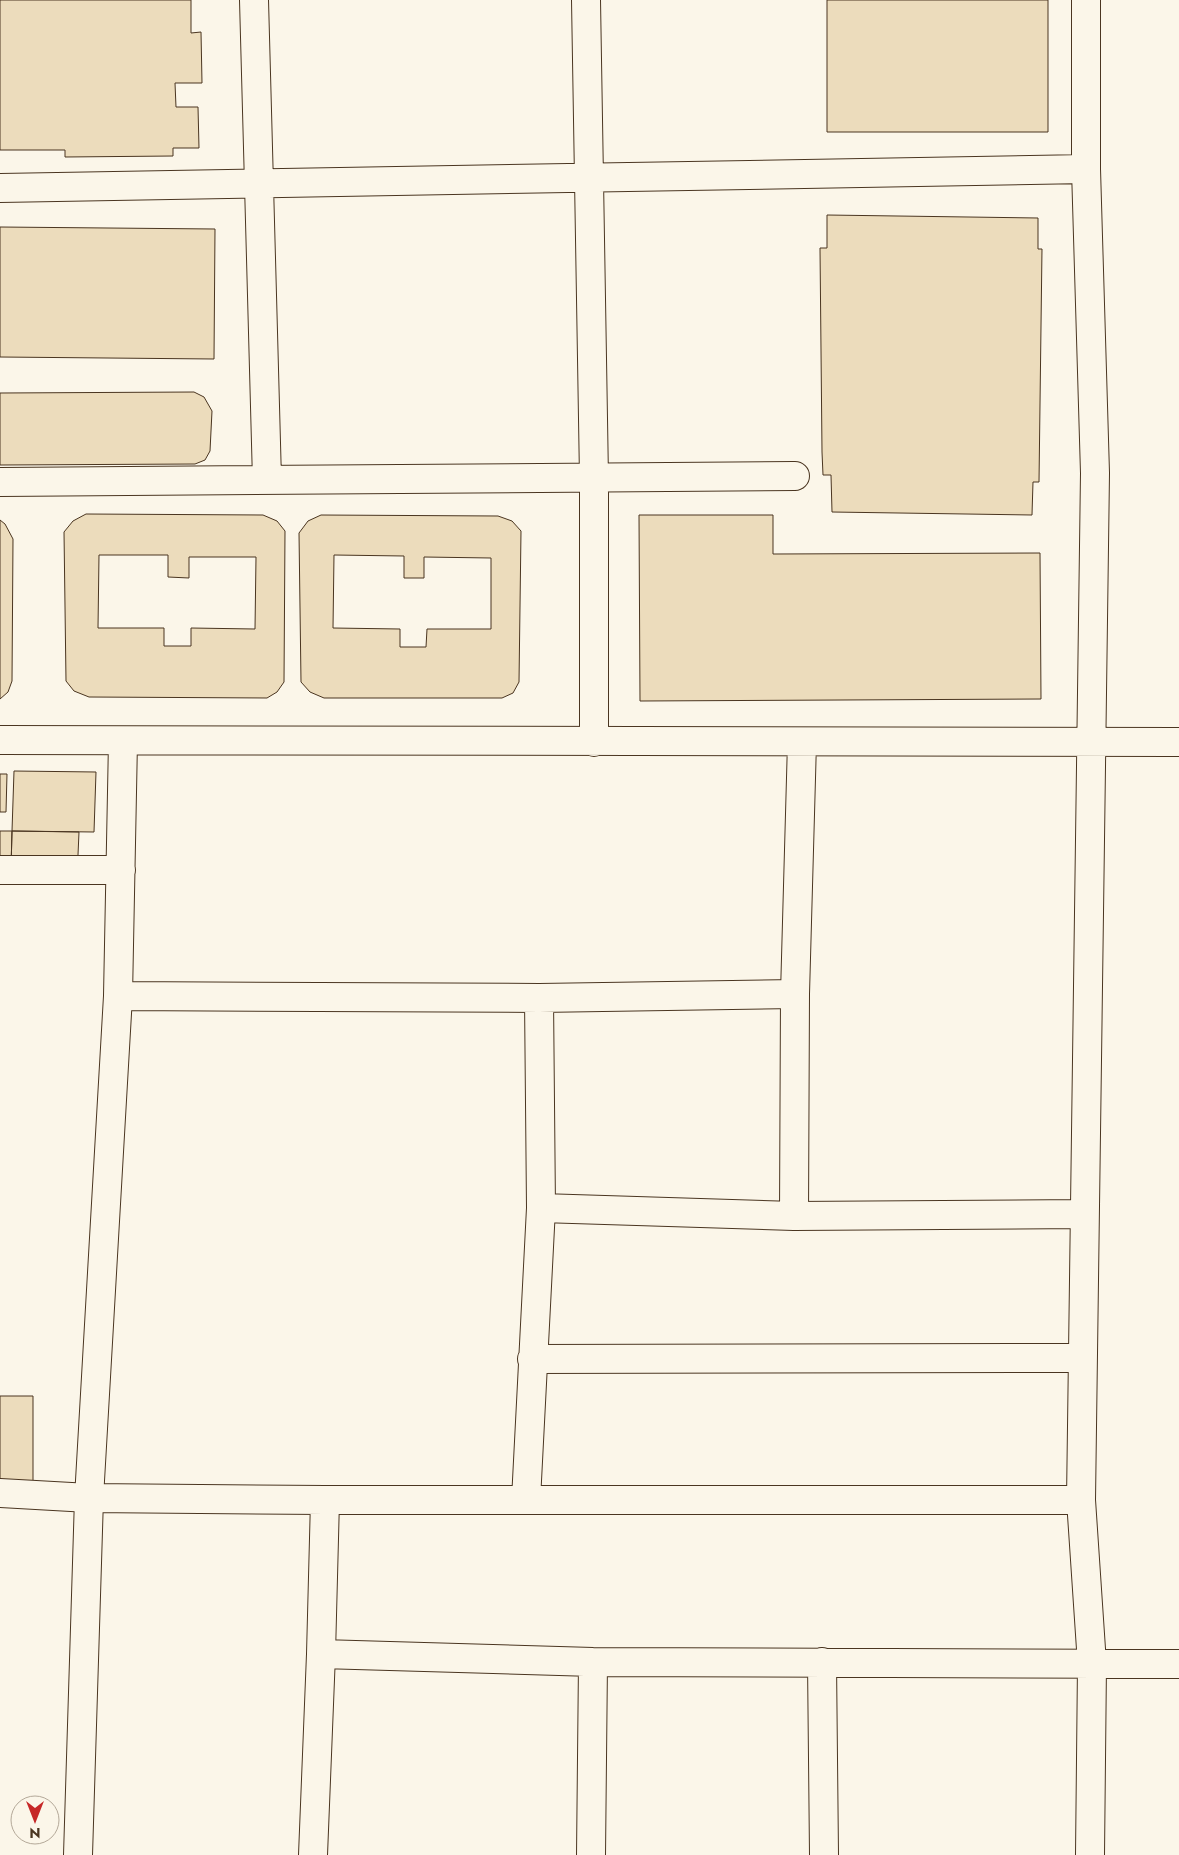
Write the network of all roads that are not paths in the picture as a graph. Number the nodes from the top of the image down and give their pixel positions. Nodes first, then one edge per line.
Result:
1 (254, 0) edge
2 (586, 0) edge
3 (1086, 0) edge
4 (1086, 169) junction
5 (590, 178) junction
6 (260, 183) junction
7 (0, 188) edge
8 (795, 476) dead end
9 (594, 478) junction
10 (267, 480) junction
11 (0, 482) edge
12 (0, 740) edge
13 (123, 741) junction
14 (594, 742) junction
15 (802, 742) junction
16 (1092, 742) junction
17 (1179, 742) edge
18 (0, 870) edge
19 (121, 870) junction
20 (795, 994) junction
21 (118, 996) junction
22 (539, 998) junction
23 (541, 1208) junction
24 (1084, 1214) junction
25 (794, 1216) junction
26 (1082, 1358) junction
27 (532, 1359) junction
28 (0, 1493) edge
29 (89, 1498) junction
30 (325, 1500) junction
31 (526, 1500) junction
32 (1081, 1500) junction
33 (321, 1654) junction
34 (593, 1662) junction
35 (822, 1662) junction
36 (1092, 1664) junction
37 (1179, 1664) edge
38 (78, 1855) edge
39 (314, 1855) edge
40 (590, 1855) edge
41 (824, 1855) edge
42 (1090, 1855) edge

1 - 6 street
2 - 5 street
3 - 4 street
4 - 5 street
4 - 16 street
5 - 6 street
5 - 9 street
6 - 7 street
6 - 10 street
8 - 9 street
9 - 10 street
9 - 14 street
10 - 11 street
12 - 13 street
13 - 14 street
13 - 19 street
14 - 15 street
15 - 16 street
15 - 20 street
16 - 17 street
16 - 24 street
18 - 19 street
19 - 21 street
20 - 22 street
20 - 25 street
21 - 22 street
21 - 29 street
22 - 23 street
23 - 25 street
23 - 27 street
24 - 25 street
24 - 26 street
26 - 27 street
26 - 32 street
27 - 31 street
28 - 29 street
29 - 30 street
29 - 38 street
30 - 31 street
30 - 33 street
31 - 32 street
32 - 36 street
33 - 34 street
33 - 39 street
34 - 35 street
34 - 40 street
35 - 36 street
35 - 41 street
36 - 37 street
36 - 42 street

